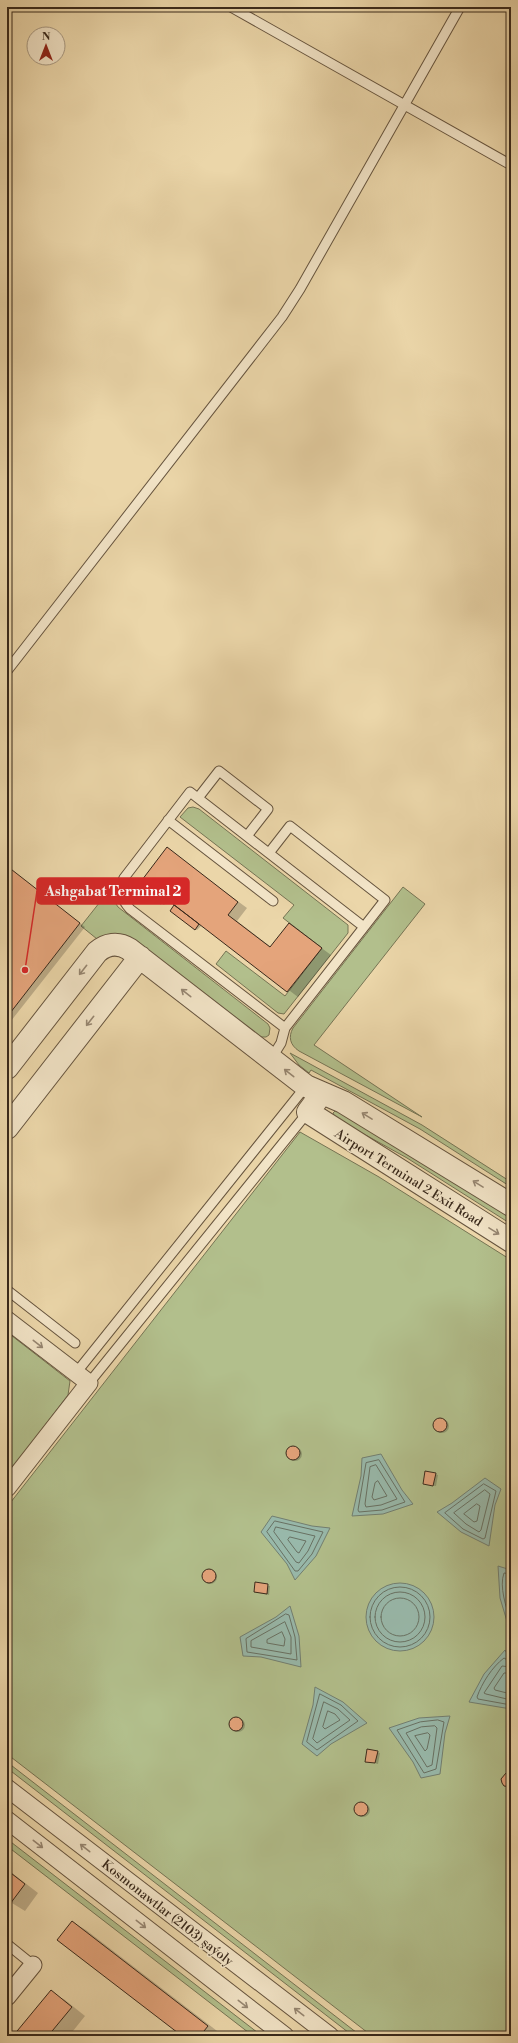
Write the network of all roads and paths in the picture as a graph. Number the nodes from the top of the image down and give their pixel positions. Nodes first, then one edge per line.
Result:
1 (231, 7) edge
2 (460, 7) edge
3 (405, 105) junction
4 (511, 165) edge
5 (7, 671) edge
6 (198, 798) junction
7 (168, 820) junction
8 (247, 836) junction
9 (269, 853) junction
10 (273, 901) dead end
11 (364, 927) junction
12 (140, 957) junction
13 (284, 1028) junction
14 (271, 1059) junction
15 (7, 1068) edge
16 (314, 1089) junction
17 (308, 1112) junction
18 (7, 1128) edge
19 (511, 1205) edge
20 (511, 1241) edge
21 (7, 1290) edge
22 (7, 1320) edge
23 (75, 1342) dead end
24 (82, 1378) junction
25 (7, 1488) edge
26 (7, 1788) edge
27 (7, 1820) edge
28 (7, 1944) edge
29 (33, 1965) joint
30 (7, 1997) edge
31 (285, 2036) edge
32 (330, 2036) edge

1 - 3 lane
2 - 3 lane
3 - 4 lane
3 - 5 lane
6 - 7 lane
6 - 8 lane
6 - 8 lane
7 - 10 lane
7 - 13 lane
8 - 9 lane
9 - 11 lane
9 - 11 lane
11 - 13 lane
14 -> 12 street
12 -> 15 street
12 -> 18 street
13 - 14 lane
16 -> 14 street
16 - 17 street
19 -> 16 street
16 - 24 lane
17 -> 20 street, Airport Terminal 2 Exit Road
17 - 24 lane
21 - 23 lane
22 -> 24 street
24 - 25 street
32 -> 26 street, Kosmonawtlar (2103) şaýoly
27 -> 31 street, Kosmonawtlar (2103) şaýoly
28 - 29 lane
29 - 30 street

